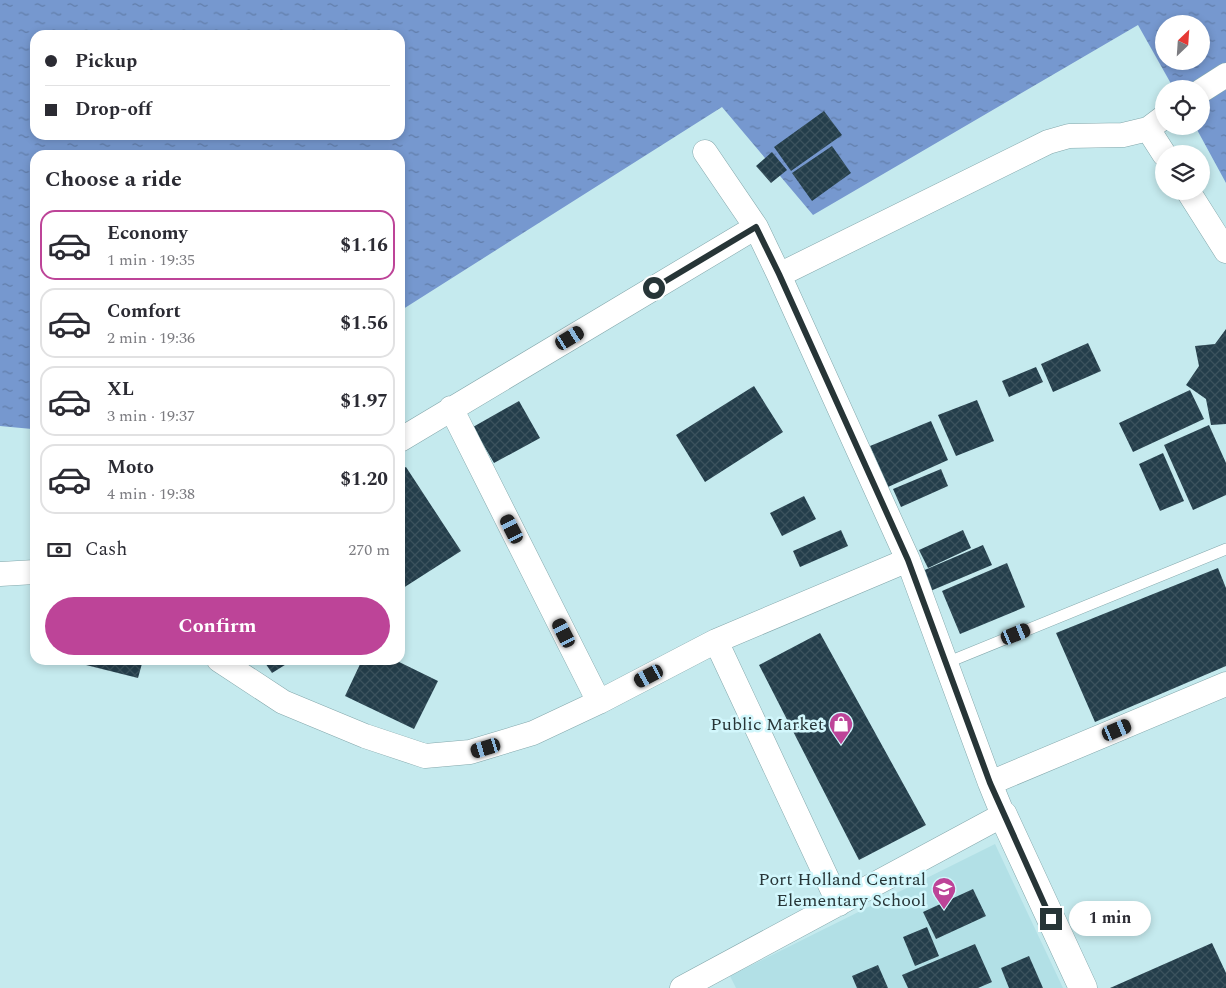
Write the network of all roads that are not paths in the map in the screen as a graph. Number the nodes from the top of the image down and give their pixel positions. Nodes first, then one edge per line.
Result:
1 (1226, 76) edge
2 (1210, 86) edge
3 (1155, 123) edge
4 (705, 152) dead end
5 (1194, 200) edge
6 (756, 227) junction
7 (1226, 251) edge
8 (779, 274) junction
9 (451, 408) junction
10 (405, 437) edge
11 (1226, 549) edge
12 (908, 560) junction
13 (30, 572) edge
14 (0, 574) edge
15 (716, 641) junction
16 (946, 663) junction
17 (227, 665) edge
18 (1226, 684) edge
19 (599, 702) junction
20 (990, 783) junction
21 (1003, 815) junction
22 (839, 904) junction
23 (683, 988) edge
24 (1083, 988) edge

1 - 2 street
3 - 8 street
4 - 6 street
5 - 7 street
6 - 8 street
6 - 9 street
8 - 12 street
9 - 10 street
9 - 19 street
11 - 16 lane
12 - 15 street
12 - 16 street
13 - 14 street
15 - 19 street
15 - 22 street
16 - 20 street
17 - 19 street
18 - 20 street
20 - 21 street
21 - 22 street
21 - 24 street
22 - 23 street

